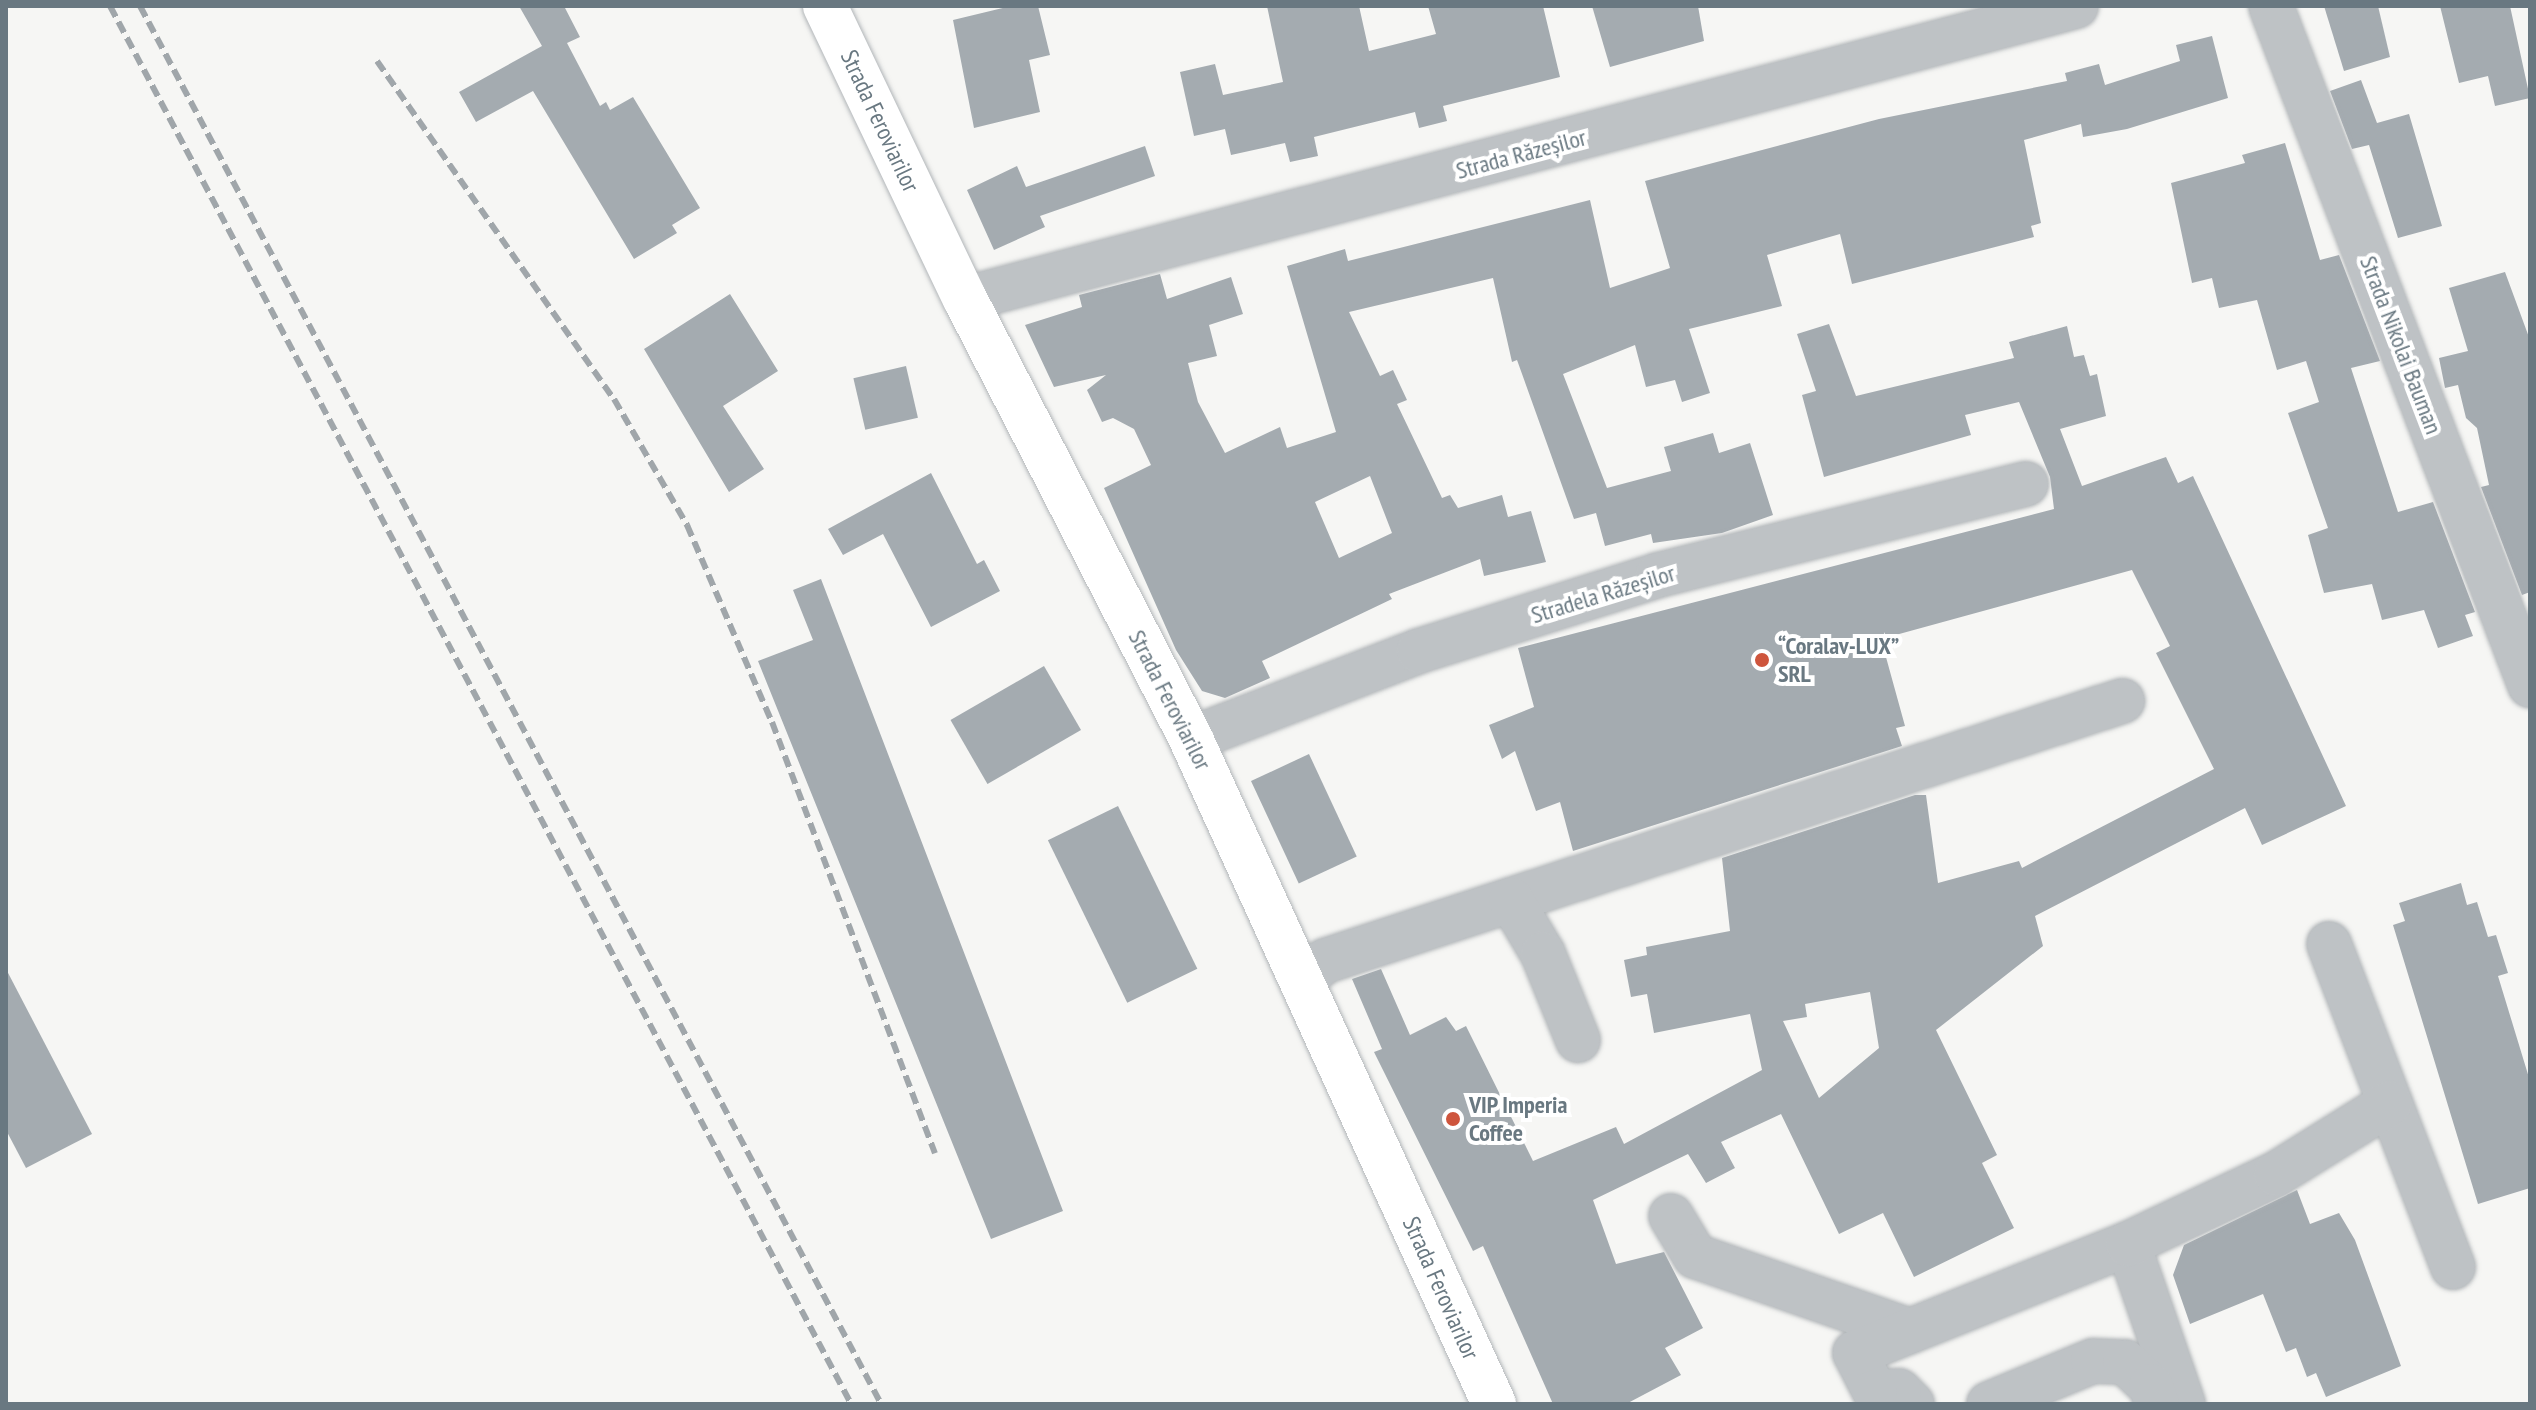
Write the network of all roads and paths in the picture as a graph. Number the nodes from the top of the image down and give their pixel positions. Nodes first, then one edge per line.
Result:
1 (825, 6) edge
2 (2076, 6) edge
3 (2271, 6) edge
4 (965, 299) junction
5 (2026, 484) dead end
6 (2530, 685) edge
7 (2122, 701) dead end
8 (1191, 739) junction
9 (1511, 900) junction
10 (2329, 944) dead end
11 (1301, 980) junction
12 (1578, 1040) dead end
13 (2390, 1103) junction
14 (1671, 1216) dead end
15 (2128, 1244) junction
16 (2453, 1267) dead end
17 (1910, 1331) junction
18 (1494, 1404) edge
19 (1912, 1404) edge
20 (1989, 1404) edge
21 (2157, 1404) edge
22 (2183, 1404) edge

1 - 4 main road, Strada Feroviarilor
2 - 4 street, Strada Răzeșilor
3 - 6 street, Strada Nikolai Bauman
4 - 8 main road, Strada Feroviarilor
5 - 8 street, Stradela Răzeșilor
7 - 9 street
8 - 11 main road, Strada Feroviarilor
9 - 11 street
9 - 12 street
10 - 13 street
11 - 18 main road, Strada Feroviarilor
13 - 15 street
13 - 16 street
14 - 17 street
15 - 17 street
15 - 22 street
17 - 19 street
20 - 21 street

